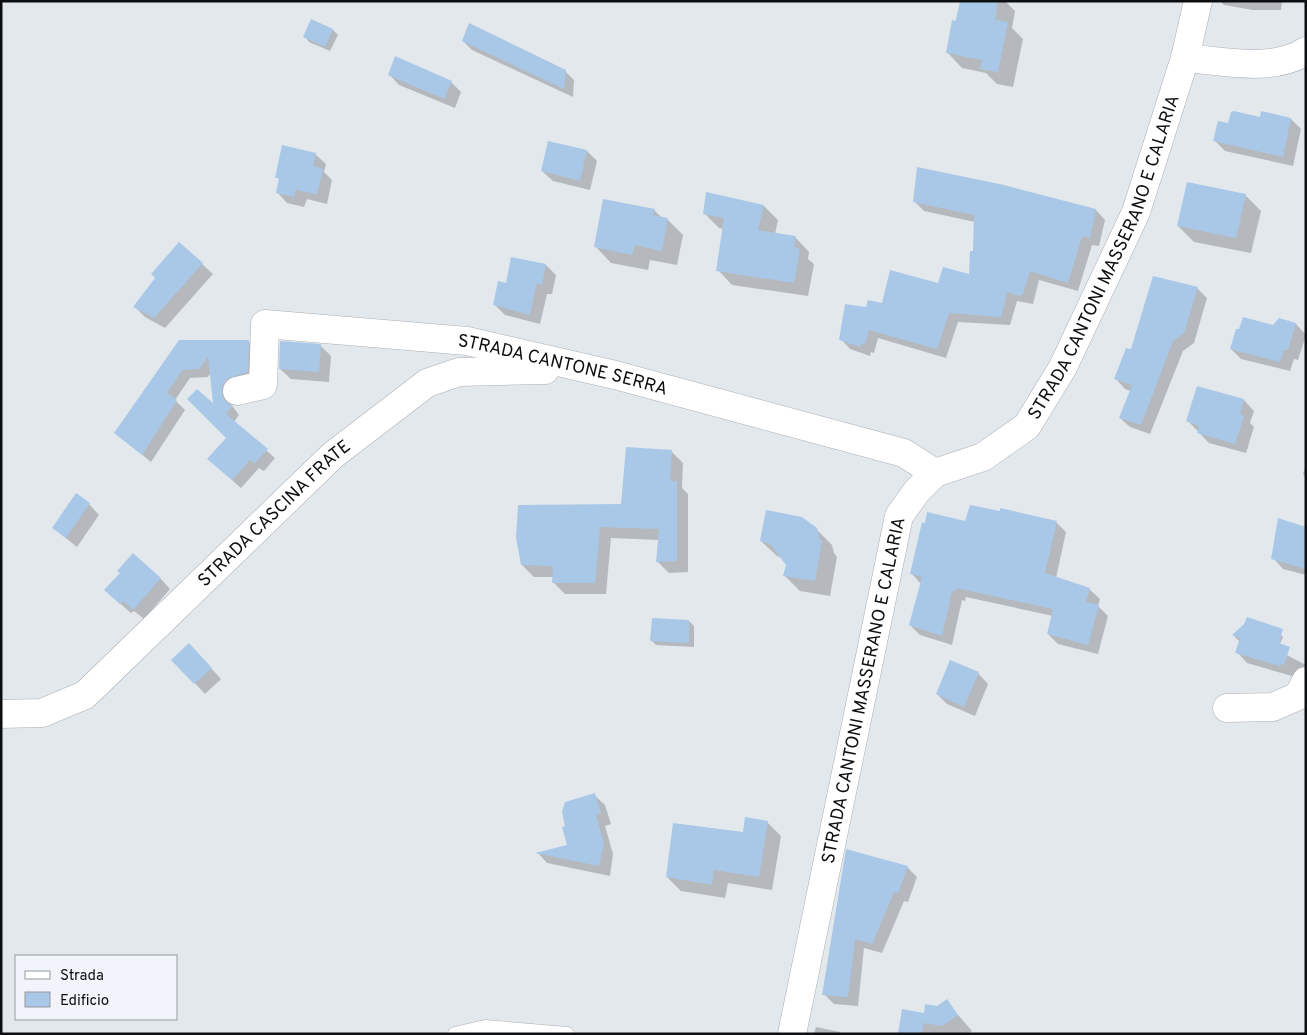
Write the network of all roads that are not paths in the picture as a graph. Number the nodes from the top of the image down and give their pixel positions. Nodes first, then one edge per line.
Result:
1 (1198, 1) edge
2 (1306, 51) edge
3 (1185, 58) junction
4 (572, 364) junction
5 (237, 391) dead end
6 (935, 473) junction
7 (1306, 681) edge
8 (1227, 708) dead end
9 (1, 714) edge
10 (455, 1034) edge
11 (567, 1034) edge
12 (792, 1034) edge

1 - 3 street, STRADA CANTONI MASSERANO E CALARIA
2 - 3 street
3 - 6 street, STRADA CANTONI MASSERANO E CALARIA
4 - 5 street, STRADA CANTONE SERRA
4 - 6 street, STRADA CANTONE SERRA
4 - 9 street, STRADA CASCINA FRATE
6 - 12 street, STRADA CANTONI MASSERANO E CALARIA
7 - 8 street
10 - 11 lane

